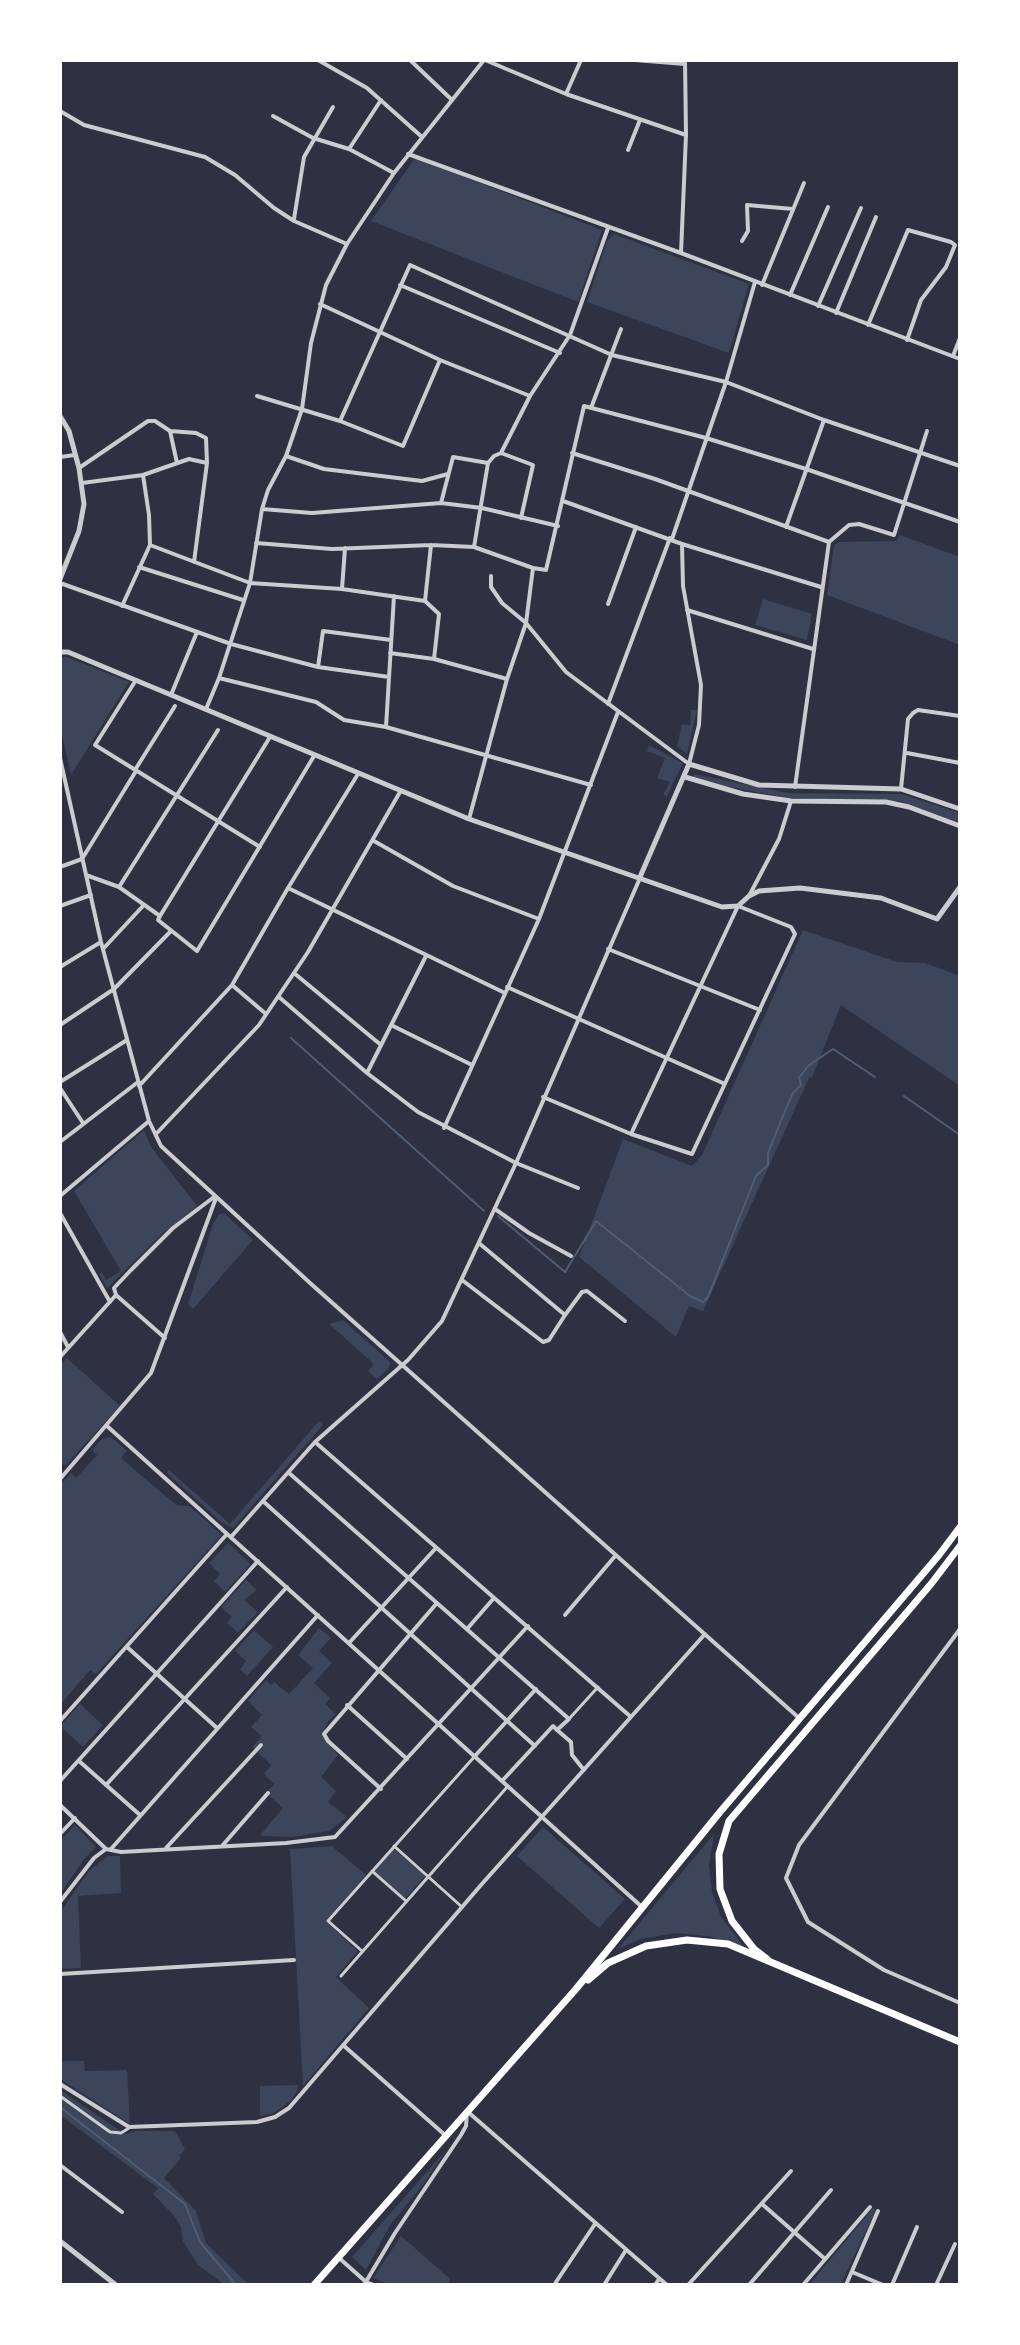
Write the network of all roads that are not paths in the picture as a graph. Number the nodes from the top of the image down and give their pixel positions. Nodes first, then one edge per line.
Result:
1 (318, 60) edge
2 (410, 60) edge
3 (484, 60) edge
4 (581, 60) edge
5 (635, 60) edge
6 (685, 62) edge
7 (566, 94) junction
8 (451, 99) junction
9 (381, 100) junction
10 (333, 107) dead end
11 (60, 111) edge
12 (273, 116) dead end
13 (640, 120) junction
14 (686, 135) junction
15 (422, 137) junction
16 (313, 138) junction
17 (349, 149) junction
18 (628, 150) dead end
19 (408, 154) junction
20 (394, 173) junction
21 (804, 183) dead end
22 (828, 207) dead end
23 (861, 208) dead end
24 (793, 209) junction
25 (876, 217) dead end
26 (294, 219) junction
27 (608, 228) junction
28 (742, 241) dead end
29 (347, 244) junction
30 (681, 253) junction
31 (755, 282) junction
32 (400, 285) junction
33 (762, 285) junction
34 (790, 295) junction
35 (320, 304) junction
36 (818, 306) junction
37 (836, 313) junction
38 (868, 325) junction
39 (621, 328) dead end
40 (378, 331) junction
41 (570, 335) junction
42 (960, 338) edge
43 (907, 340) junction
44 (560, 353) junction
45 (612, 355) junction
46 (953, 356) junction
47 (960, 359) edge
48 (440, 360) junction
49 (726, 382) junction
50 (257, 396) dead end
51 (530, 396) junction
52 (591, 408) junction
53 (302, 409) junction
54 (60, 416) edge
55 (824, 420) junction
56 (340, 422) junction
57 (170, 431) junction
58 (927, 431) dead end
59 (706, 438) junction
60 (921, 451) junction
61 (501, 453) junction
62 (572, 453) junction
63 (75, 455) junction
64 (286, 456) junction
65 (60, 457) edge
66 (177, 463) junction
67 (488, 463) junction
68 (207, 464) junction
69 (960, 466) edge
70 (79, 468) junction
71 (806, 469) junction
72 (448, 474) junction
73 (142, 475) junction
74 (82, 483) junction
75 (689, 492) junction
76 (563, 501) junction
77 (906, 501) junction
78 (441, 503) junction
79 (483, 508) junction
80 (262, 509) junction
81 (521, 518) junction
82 (960, 522) edge
83 (558, 526) junction
84 (636, 527) junction
85 (786, 527) junction
86 (671, 539) junction
87 (829, 542) junction
88 (256, 543) junction
89 (431, 544) junction
90 (682, 544) junction
91 (150, 545) junction
92 (474, 546) junction
93 (345, 548) junction
94 (194, 562) junction
95 (139, 567) junction
96 (533, 568) junction
97 (491, 576) dead end
98 (60, 581) edge
99 (250, 583) junction
100 (821, 587) junction
101 (342, 589) junction
102 (394, 596) junction
103 (243, 600) junction
104 (425, 600) junction
105 (608, 604) dead end
106 (122, 606) junction
107 (687, 610) junction
108 (526, 623) junction
109 (197, 632) junction
110 (391, 640) junction
111 (231, 644) junction
112 (813, 649) junction
113 (60, 652) edge
114 (390, 653) junction
115 (434, 659) junction
116 (318, 667) junction
117 (389, 677) junction
118 (219, 678) junction
119 (507, 679) junction
120 (136, 680) junction
121 (171, 696) junction
122 (608, 704) junction
123 (175, 706) dead end
124 (206, 710) junction
125 (618, 712) junction
126 (960, 716) edge
127 (386, 727) junction
128 (218, 730) dead end
129 (270, 737) junction
130 (907, 753) junction
131 (486, 755) junction
132 (314, 756) junction
133 (60, 758) edge
134 (960, 763) edge
135 (689, 764) junction
136 (136, 770) junction
137 (358, 774) junction
138 (685, 777) junction
139 (60, 784) edge
140 (591, 785) junction
141 (795, 788) junction
142 (63, 789) edge
143 (901, 789) junction
144 (400, 792) junction
145 (177, 796) junction
146 (790, 801) junction
147 (960, 809) edge
148 (469, 819) junction
149 (218, 822) junction
150 (960, 826) edge
151 (374, 841) junction
152 (260, 847) junction
153 (566, 852) junction
154 (82, 859) junction
155 (60, 867) edge
156 (86, 875) junction
157 (640, 877) junction
158 (119, 887) junction
159 (960, 887) edge
160 (288, 888) junction
161 (91, 894) junction
162 (749, 896) junction
163 (60, 906) edge
164 (144, 906) junction
165 (738, 906) junction
166 (332, 908) junction
167 (159, 916) junction
168 (538, 919) junction
169 (171, 931) junction
170 (101, 942) junction
171 (103, 949) junction
172 (608, 949) junction
173 (426, 956) junction
174 (60, 967) edge
175 (294, 973) junction
176 (232, 985) junction
177 (700, 985) junction
178 (507, 987) junction
179 (114, 989) junction
180 (505, 993) junction
181 (279, 997) junction
182 (760, 1010) junction
183 (266, 1014) junction
184 (577, 1020) junction
185 (60, 1025) edge
186 (391, 1025) junction
187 (127, 1040) junction
188 (381, 1045) junction
189 (666, 1059) junction
190 (472, 1065) junction
191 (367, 1073) junction
192 (60, 1082) edge
193 (138, 1084) junction
194 (725, 1084) junction
195 (60, 1088) edge
196 (543, 1097) junction
197 (149, 1121) junction
198 (83, 1123) junction
199 (444, 1128) junction
200 (156, 1134) junction
201 (631, 1134) junction
202 (60, 1142) edge
203 (516, 1163) junction
204 (578, 1188) dead end
205 (60, 1196) edge
206 (215, 1197) junction
207 (495, 1209) junction
208 (60, 1213) edge
209 (480, 1244) junction
210 (571, 1256) dead end
211 (462, 1280) junction
212 (116, 1295) junction
213 (110, 1302) junction
214 (565, 1315) junction
215 (625, 1321) dead end
216 (60, 1332) edge
217 (165, 1338) junction
218 (68, 1347) junction
219 (60, 1357) edge
220 (402, 1364) junction
221 (107, 1426) junction
222 (315, 1442) junction
223 (289, 1473) junction
224 (60, 1479) edge
225 (264, 1502) junction
226 (960, 1527) edge
227 (229, 1535) junction
228 (960, 1546) edge
229 (436, 1548) junction
230 (616, 1555) junction
231 (258, 1561) junction
232 (409, 1578) junction
233 (287, 1587) junction
234 (494, 1598) junction
235 (437, 1603) junction
236 (382, 1607) junction
237 (318, 1615) junction
238 (564, 1615) dead end
239 (528, 1626) junction
240 (467, 1629) junction
241 (960, 1629) edge
242 (410, 1634) junction
243 (705, 1634) junction
244 (349, 1643) junction
245 (127, 1647) junction
246 (500, 1658) junction
247 (378, 1669) junction
248 (157, 1674) junction
249 (598, 1687) junction
250 (472, 1688) junction
251 (536, 1689) junction
252 (186, 1700) junction
253 (347, 1705) junction
254 (631, 1717) junction
255 (799, 1718) junction
256 (568, 1719) junction
257 (60, 1721) edge
258 (507, 1721) junction
259 (439, 1724) junction
260 (217, 1728) junction
261 (557, 1731) junction
262 (261, 1745) dead end
263 (535, 1746) junction
264 (475, 1756) junction
265 (407, 1759) junction
266 (79, 1761) junction
267 (584, 1770) junction
268 (60, 1781) edge
269 (502, 1781) junction
270 (106, 1785) junction
271 (508, 1786) junction
272 (381, 1789) junction
273 (268, 1793) dead end
274 (60, 1805) edge
275 (140, 1815) junction
276 (543, 1817) junction
277 (75, 1818) junction
278 (60, 1834) edge
279 (222, 1846) junction
280 (394, 1846) junction
281 (166, 1848) junction
282 (109, 1849) junction
283 (372, 1871) junction
284 (428, 1876) junction
285 (406, 1901) junction
286 (60, 1902) edge
287 (462, 1907) junction
288 (642, 1907) junction
289 (362, 1951) junction
290 (767, 1959) junction
291 (294, 1960) dead end
292 (60, 1974) edge
293 (341, 1976) dead end
294 (576, 1989) junction
295 (960, 2003) edge
296 (960, 2042) edge
297 (343, 2045) junction
298 (60, 2084) edge
299 (60, 2096) edge
300 (467, 2111) junction
301 (129, 2127) junction
302 (446, 2135) junction
303 (60, 2164) edge
304 (791, 2171) dead end
305 (831, 2190) dead end
306 (762, 2204) junction
307 (870, 2207) dead end
308 (878, 2211) dead end
309 (122, 2212) dead end
310 (595, 2224) junction
311 (916, 2226) dead end
312 (793, 2232) junction
313 (60, 2241) edge
314 (955, 2244) dead end
315 (626, 2250) junction
316 (338, 2257) junction
317 (825, 2259) junction
318 (852, 2272) junction
319 (659, 2279) junction
320 (365, 2283) edge
321 (116, 2285) edge
322 (314, 2285) edge
323 (374, 2285) edge
324 (554, 2285) edge
325 (603, 2285) edge
326 (655, 2285) edge
327 (667, 2285) edge
328 (688, 2285) edge
329 (749, 2285) edge
330 (803, 2285) edge
331 (846, 2285) edge
332 (884, 2285) edge
333 (892, 2285) edge
334 (936, 2285) edge

1 - 9 street
2 - 8 street
3 - 7 street
3 - 8 street
4 - 7 street
5 - 6 street
6 - 14 street
7 - 13 street
8 - 15 street
9 - 15 street
9 - 17 street
10 - 16 street
11 - 26 street
12 - 16 street
13 - 14 street
13 - 18 street
14 - 30 street
15 - 19 street
16 - 17 street
16 - 26 street
17 - 20 street
19 - 20 street
19 - 27 street
20 - 29 street
21 - 24 street
22 - 34 street
23 - 36 street
24 - 28 street
24 - 33 street
25 - 37 street
26 - 29 street
27 - 30 street
27 - 41 street
29 - 35 street
30 - 31 street
31 - 33 street
31 - 49 street
32 - 40 street
32 - 41 street
32 - 44 street
33 - 34 street
34 - 36 street
35 - 40 street
35 - 53 street
36 - 37 street
37 - 38 street
38 - 43 street
38 - 43 street
39 - 45 street
40 - 48 street
40 - 56 street
41 - 44 street
41 - 45 street
42 - 46 street
43 - 46 street
44 - 51 street
45 - 49 street
45 - 52 street
46 - 47 street
48 - 51 street
48 - 56 street
49 - 55 street
49 - 59 street
50 - 53 street
51 - 61 street
52 - 59 street
52 - 62 street
53 - 56 street
53 - 64 street
54 - 63 street
55 - 60 street
55 - 71 street
57 - 66 street
57 - 68 street
57 - 70 street
58 - 60 street
59 - 71 street
59 - 75 street
60 - 69 street
60 - 77 street
61 - 67 street
61 - 81 street
62 - 75 street
62 - 76 street
63 - 65 street
63 - 70 street
64 - 72 street
64 - 80 street
66 - 68 street
66 - 73 street
67 - 72 street
67 - 79 street
68 - 94 street
70 - 74 street
71 - 77 street
71 - 85 street
72 - 78 street
73 - 74 street
73 - 91 street
74 - 98 street
75 - 85 street
75 - 86 street
76 - 83 street
76 - 84 street
77 - 82 street
77 - 87 street
78 - 79 street
78 - 80 street
79 - 81 street
79 - 92 street
80 - 88 street
81 - 83 street
83 - 96 street
84 - 86 street
84 - 105 street
85 - 87 street
86 - 90 street
86 - 122 street
87 - 100 street
88 - 93 street
88 - 99 street
89 - 92 street
89 - 93 street
89 - 104 street
90 - 100 street
90 - 107 street
91 - 94 street
91 - 95 street
92 - 96 street
93 - 101 street
94 - 99 street
95 - 103 street
95 - 106 street
96 - 108 street
97 - 108 street
98 - 106 street
99 - 101 street
99 - 103 street
100 - 112 street
101 - 102 street
102 - 104 street
102 - 110 street
103 - 111 street
104 - 115 street
106 - 109 street
107 - 112 street
107 - 135 street
108 - 119 street
108 - 122 street
109 - 111 street
109 - 121 street
110 - 114 street
110 - 116 street
111 - 116 street
111 - 118 street
112 - 141 street
113 - 120 street
114 - 115 street
114 - 117 street
115 - 119 street
116 - 117 street
117 - 127 street
118 - 124 street
118 - 127 street
119 - 131 street
120 - 121 street
120 - 136 street
121 - 124 street
122 - 125 street
123 - 136 street
124 - 129 street
125 - 135 street
125 - 140 street
126 - 130 street
127 - 131 street
128 - 145 street
129 - 132 street
129 - 149 street
130 - 134 street
130 - 143 street
131 - 140 street
131 - 148 street
132 - 137 street
132 - 152 street
133 - 142 street
135 - 138 street
135 - 141 street
136 - 145 street
136 - 154 street
137 - 144 street
137 - 160 street
138 - 146 street
138 - 157 street
139 - 142 street
140 - 153 street
141 - 143 street
142 - 154 street
143 - 147 street
144 - 148 street
144 - 151 street
145 - 149 street
145 - 158 street
146 - 150 street
146 - 162 street
148 - 153 street
149 - 152 street
149 - 167 street
151 - 166 street
151 - 168 street
152 - 169 street
153 - 157 street
153 - 168 street
154 - 155 street
154 - 156 street
156 - 158 street
156 - 161 street
157 - 165 street
157 - 172 street
158 - 164 street
159 - 162 street
160 - 166 street
160 - 176 street
161 - 163 street
161 - 170 street
162 - 165 street
164 - 167 street
164 - 171 street
165 - 177 street
165 - 182 street
166 - 173 street
166 - 175 street
167 - 169 street
168 - 178 street
169 - 179 street
170 - 171 street
170 - 174 street
171 - 179 street
172 - 177 street
172 - 184 street
173 - 180 street
173 - 186 street
175 - 181 street
175 - 188 street
176 - 183 street
176 - 193 street
177 - 182 street
177 - 189 street
178 - 180 street
178 - 184 street
179 - 185 street
179 - 187 street
180 - 190 street
181 - 183 street
181 - 191 street
182 - 194 street
183 - 200 street
184 - 189 street
184 - 196 street
186 - 188 street
186 - 190 street
187 - 192 street
187 - 193 street
188 - 191 street
189 - 194 street
189 - 201 street
190 - 199 street
191 - 199 street
193 - 197 street
193 - 198 street
194 - 201 street
195 - 198 street
196 - 201 street
196 - 203 street
197 - 200 street
197 - 205 street
198 - 202 street
199 - 203 street
200 - 206 street
203 - 204 street
203 - 207 street
206 - 212 street
206 - 217 street
206 - 220 street
207 - 209 street
207 - 210 street
208 - 213 street
209 - 211 street
209 - 214 street
211 - 214 street
211 - 220 street
212 - 213 street
212 - 217 street
213 - 218 street
214 - 215 street
216 - 218 street
217 - 221 street
218 - 219 street
220 - 222 street
220 - 230 street
221 - 224 street
221 - 227 street
222 - 223 street
222 - 229 street
223 - 225 street
223 - 232 street
225 - 227 street
225 - 236 street
226 - 255 main road
227 - 231 street
227 - 245 street
228 - 290 main road
229 - 232 street
229 - 234 street
230 - 238 street
230 - 243 street
231 - 233 street
231 - 248 street
232 - 235 street
232 - 236 street
233 - 237 street
233 - 252 street
234 - 239 street
234 - 240 street
235 - 240 street
235 - 242 street
236 - 242 street
236 - 244 street
237 - 244 street
237 - 260 street
239 - 246 street
239 - 249 street
240 - 246 street
241 - 295 street
242 - 247 street
242 - 250 street
243 - 254 street
243 - 255 street
244 - 247 street
245 - 248 street
245 - 257 street
246 - 250 street
246 - 251 street
247 - 253 street
247 - 259 street
248 - 252 street
248 - 266 street
249 - 254 street
249 - 256 street
250 - 258 street
250 - 259 street
251 - 256 street
251 - 258 street
252 - 260 street
252 - 270 street
253 - 265 street
253 - 272 street
254 - 267 street
255 - 288 main road
256 - 261 street
258 - 263 street
258 - 264 street
259 - 264 street
259 - 265 street
260 - 275 street
261 - 263 street
261 - 267 street
262 - 281 street
263 - 269 street
264 - 269 street
264 - 280 street
265 - 272 street
266 - 268 street
266 - 270 street
267 - 276 street
269 - 271 street
270 - 275 street
271 - 276 street
271 - 284 street
272 - 279 street
273 - 279 street
274 - 277 street
275 - 282 street
276 - 287 street
276 - 288 street
277 - 278 street
277 - 282 street
279 - 281 street
280 - 283 street
280 - 284 street
281 - 282 street
282 - 286 street
283 - 285 street
283 - 289 street
284 - 285 street
284 - 287 street
285 - 289 street
287 - 297 street
288 - 294 main road
289 - 293 street
290 - 294 main road
290 - 296 main road
291 - 292 street
294 - 300 main road
297 - 301 street
297 - 302 street
298 - 301 street
299 - 301 street
300 - 302 main road
300 - 310 street
300 - 320 street
302 - 316 main road
303 - 309 street
304 - 306 street
305 - 312 street
306 - 312 street
306 - 328 street
307 - 317 street
308 - 318 street
310 - 315 street
310 - 324 street
311 - 333 street
312 - 317 street
312 - 329 street
313 - 321 street
314 - 334 street
315 - 319 street
315 - 325 street
316 - 320 street
316 - 322 main road
317 - 330 street
318 - 331 street
318 - 332 street
319 - 326 street
319 - 327 street
320 - 323 street

